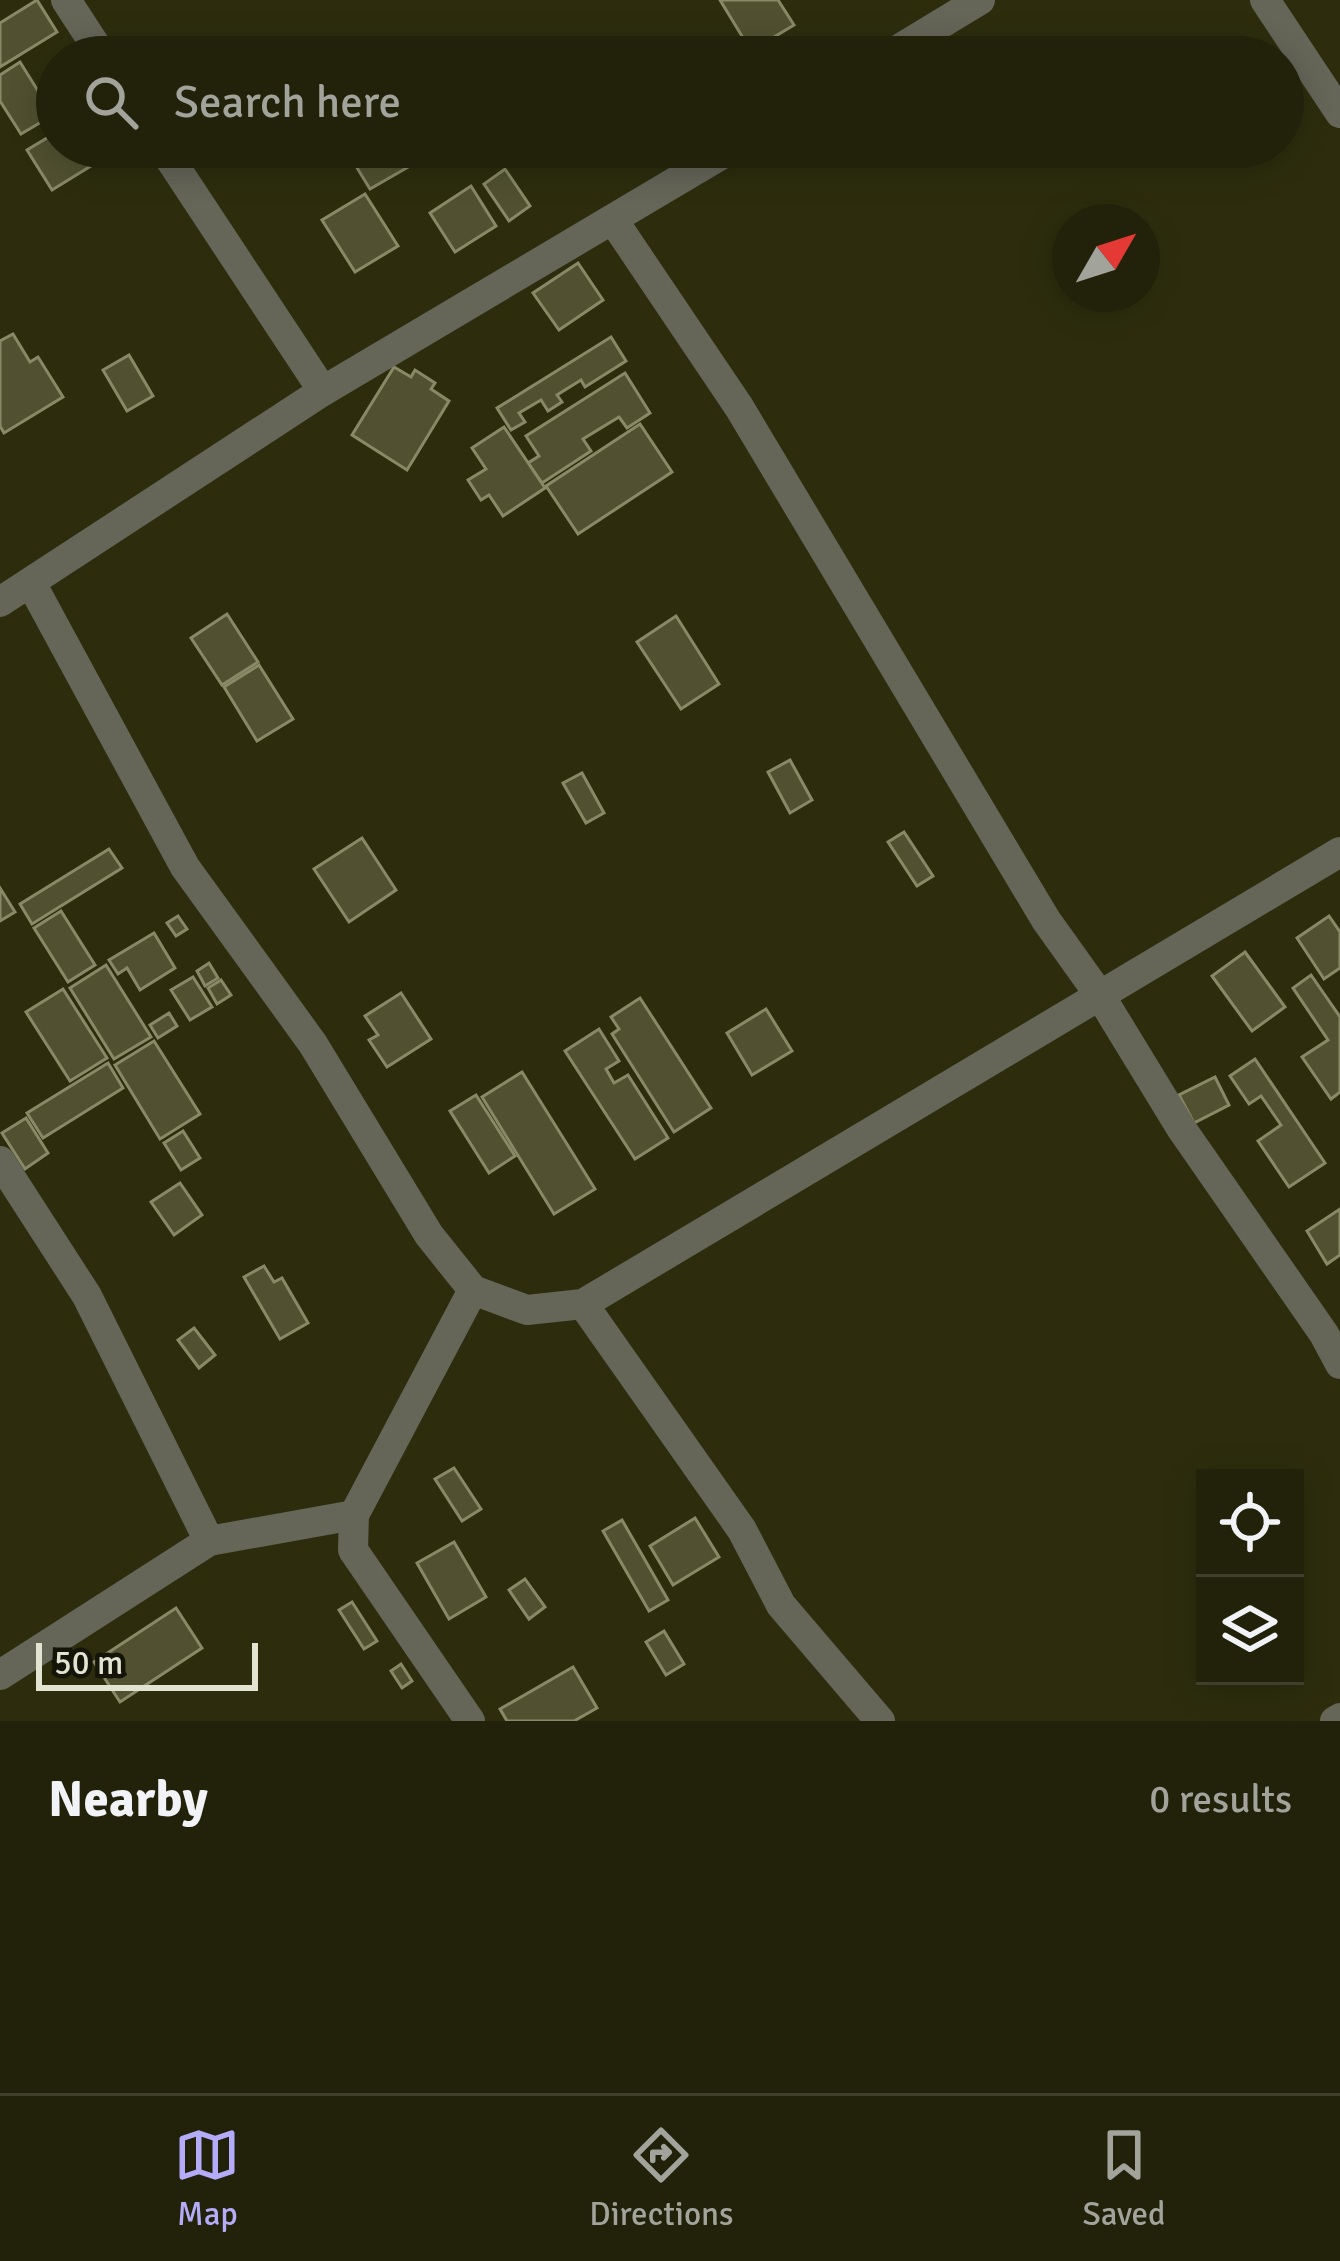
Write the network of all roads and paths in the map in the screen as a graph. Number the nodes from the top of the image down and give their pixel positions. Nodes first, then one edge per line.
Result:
1 (66, 0) edge
2 (980, 0) edge
3 (1265, 0) edge
4 (933, 13) edge
5 (90, 36) edge
6 (908, 36) edge
7 (1289, 36) edge
8 (1304, 59) edge
9 (1340, 113) edge
10 (177, 168) edge
11 (699, 168) edge
12 (613, 220) junction
13 (322, 391) junction
14 (31, 583) junction
15 (0, 602) edge
16 (1340, 852) edge
17 (1101, 997) junction
18 (0, 1161) edge
19 (473, 1290) junction
20 (583, 1304) junction
21 (1340, 1364) edge
22 (353, 1515) junction
23 (209, 1541) junction
24 (0, 1676) edge
25 (470, 1721) edge
26 (880, 1721) edge

1 - 5 street
2 - 4 street
3 - 7 street
4 - 6 street
8 - 9 street
10 - 13 street
11 - 12 street
12 - 13 street
12 - 17 street
13 - 14 street
14 - 15 street
14 - 19 street
16 - 17 street
17 - 20 street
17 - 21 street
18 - 23 street
19 - 20 street
19 - 22 street
20 - 26 street
22 - 23 street
22 - 25 street
23 - 24 street

